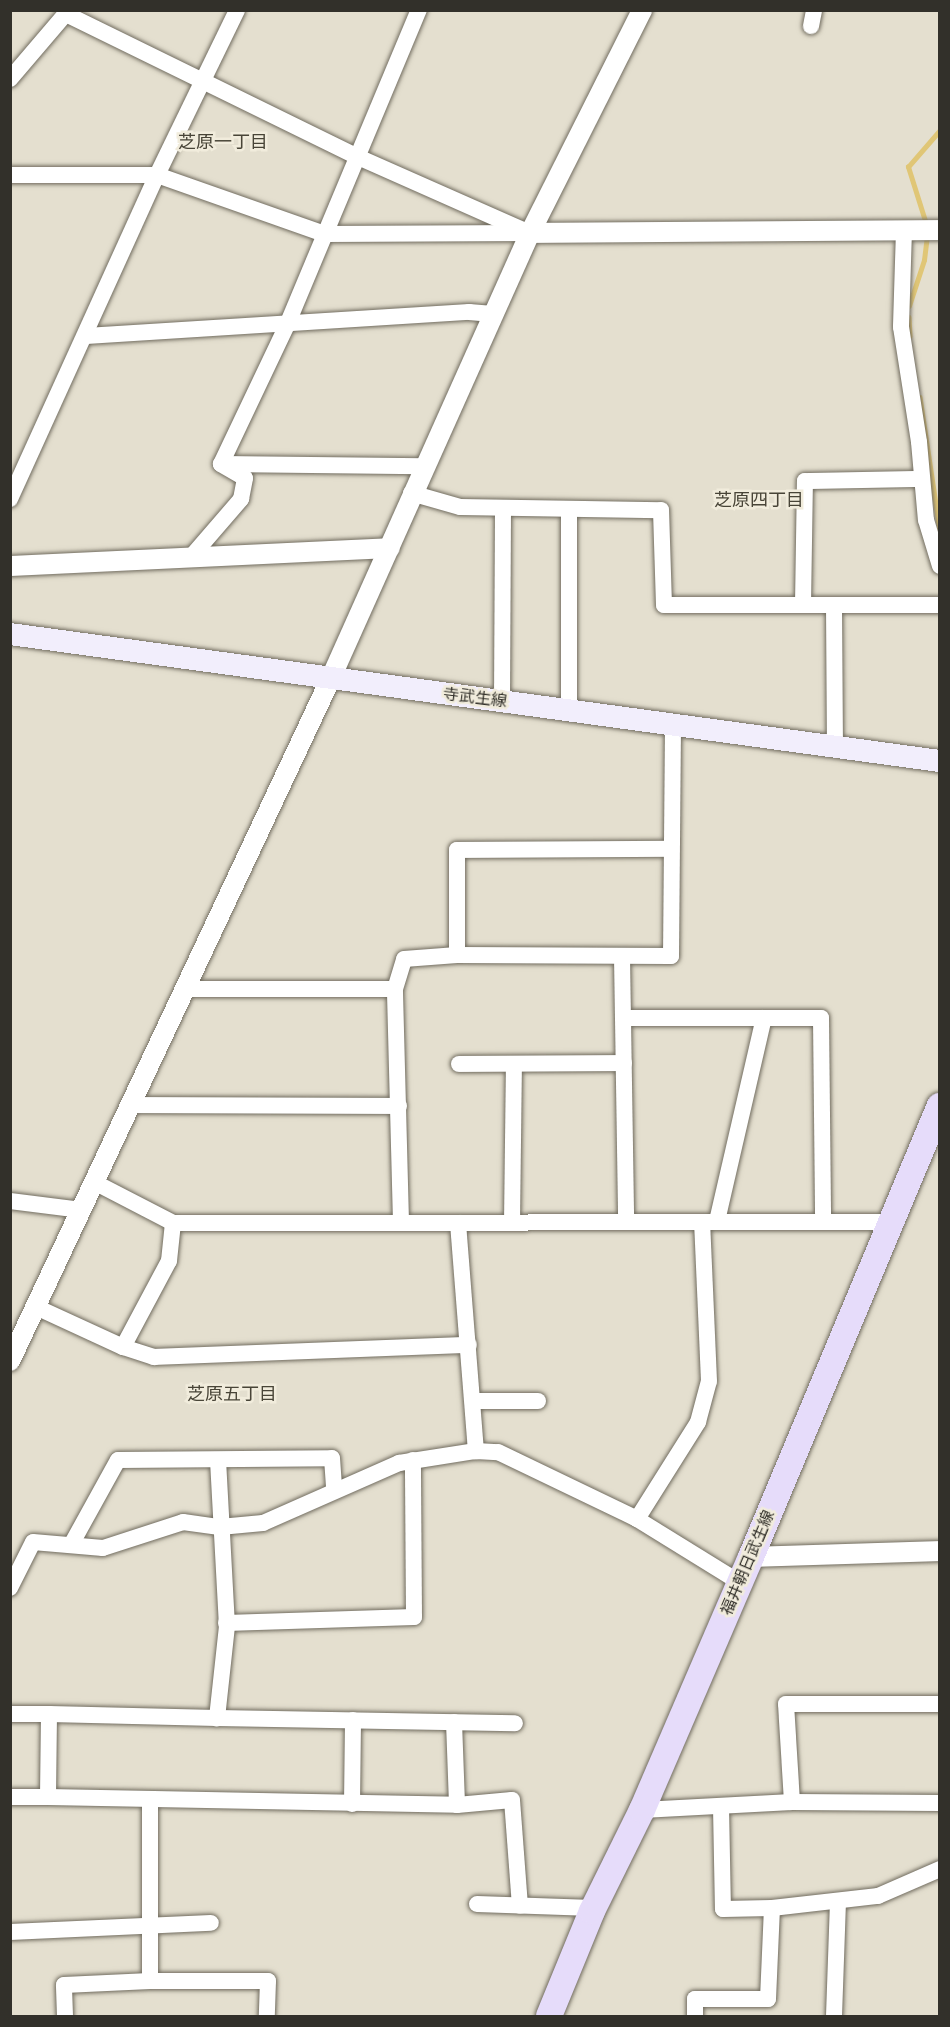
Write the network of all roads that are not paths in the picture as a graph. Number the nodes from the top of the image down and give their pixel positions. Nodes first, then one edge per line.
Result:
1 (237, 10) edge
2 (419, 10) edge
3 (642, 10) edge
4 (67, 13) edge
5 (10, 80) edge
6 (203, 83) junction
7 (358, 157) junction
8 (10, 175) edge
9 (157, 175) junction
10 (939, 223) edge
11 (904, 230) junction
12 (939, 230) edge
13 (530, 233) junction
14 (325, 234) junction
15 (494, 314) junction
16 (287, 326) junction
17 (86, 336) junction
18 (221, 464) junction
19 (424, 466) junction
20 (921, 479) junction
21 (411, 493) junction
22 (10, 499) edge
23 (569, 509) junction
24 (503, 510) junction
25 (390, 548) junction
26 (191, 557) junction
27 (10, 566) edge
28 (939, 566) edge
29 (803, 605) junction
30 (939, 605) edge
31 (834, 606) junction
32 (10, 634) edge
33 (330, 680) junction
34 (502, 702) junction
35 (569, 710) junction
36 (673, 723) junction
37 (835, 746) junction
38 (939, 761) edge
39 (670, 849) junction
40 (457, 955) junction
41 (622, 956) junction
42 (185, 989) junction
43 (395, 989) junction
44 (623, 1018) junction
45 (764, 1018) junction
46 (624, 1063) junction
47 (459, 1064) dead end
48 (514, 1064) junction
49 (130, 1106) junction
50 (399, 1106) junction
51 (939, 1107) edge
52 (94, 1182) junction
53 (10, 1201) edge
54 (81, 1210) junction
55 (709, 1221) junction
56 (823, 1221) junction
57 (401, 1222) junction
58 (626, 1222) junction
59 (891, 1222) junction
60 (173, 1223) junction
61 (458, 1223) junction
62 (512, 1223) junction
63 (36, 1307) junction
64 (469, 1345) junction
65 (123, 1347) junction
66 (10, 1361) edge
67 (474, 1401) junction
68 (538, 1401) dead end
69 (476, 1451) junction
70 (218, 1460) junction
71 (413, 1460) junction
72 (334, 1490) junction
73 (637, 1519) junction
74 (220, 1527) junction
75 (71, 1545) junction
76 (939, 1551) edge
77 (751, 1557) junction
78 (739, 1582) junction
79 (11, 1591) edge
80 (226, 1623) junction
81 (939, 1704) edge
82 (10, 1714) edge
83 (49, 1714) junction
84 (217, 1718) junction
85 (353, 1720) junction
86 (454, 1722) junction
87 (515, 1723) dead end
88 (10, 1797) edge
89 (48, 1797) junction
90 (150, 1799) junction
91 (792, 1803) junction
92 (939, 1803) edge
93 (352, 1804) junction
94 (457, 1805) junction
95 (721, 1807) junction
96 (642, 1810) junction
97 (939, 1869) edge
98 (838, 1901) junction
99 (477, 1904) dead end
100 (520, 1906) junction
101 (593, 1908) junction
102 (772, 1908) junction
103 (211, 1923) dead end
104 (150, 1925) junction
105 (10, 1932) edge
106 (150, 1981) junction
107 (65, 2016) edge
108 (267, 2016) edge
109 (549, 2016) edge
110 (695, 2016) edge
111 (834, 2016) edge

1 - 6 street
2 - 7 street
3 - 13 street
4 - 5 street
4 - 6 street
6 - 7 street
6 - 9 street
7 - 13 street
7 - 14 street
8 - 9 street
9 - 14 street
9 - 17 street
10 - 12 street
11 - 12 street
11 - 13 street
11 - 20 street
13 - 14 street
13 - 15 street
14 - 16 street
15 - 16 street
15 - 19 street
16 - 17 street
16 - 18 street
17 - 22 street
18 - 19 street
18 - 26 street
19 - 21 street
20 - 28 street
20 - 29 street
21 - 24 street
21 - 25 street
23 - 24 street
23 - 29 street
23 - 35 street
24 - 34 street
25 - 26 street
25 - 33 street
26 - 27 street
29 - 31 street
30 - 31 street
31 - 37 street
32 - 33 main road, 寺武生線
33 - 34 main road, 寺武生線
33 - 42 street
34 - 35 main road, 寺武生線
35 - 36 main road, 寺武生線
36 - 37 main road, 寺武生線
36 - 39 street
37 - 38 main road, 寺武生線
39 - 40 street
39 - 41 street
40 - 41 street
40 - 43 street
41 - 44 street
42 - 43 street
42 - 49 street
43 - 50 street
44 - 45 street
44 - 46 street
45 - 55 street
45 - 56 street
46 - 48 street
46 - 58 street
47 - 48 street
48 - 62 street
49 - 50 street
49 - 52 street
50 - 57 street
51 - 59 main road, 福井朝日武生線
52 - 54 street
52 - 60 street
53 - 54 street
54 - 63 street
55 - 56 street
55 - 58 street
55 - 73 street
56 - 59 street
57 - 60 street
57 - 61 street
58 - 62 street
59 - 77 main road, 福井朝日武生線
60 - 65 street
61 - 62 street
61 - 64 street
63 - 65 street
63 - 66 street
64 - 65 street
64 - 67 street
67 - 68 street
67 - 69 street
69 - 71 street
69 - 73 street
70 - 72 street
70 - 74 street
70 - 75 street
71 - 72 street
71 - 80 street
72 - 74 street
73 - 78 street
74 - 75 street
74 - 80 street
75 - 79 street
76 - 77 street
77 - 78 main road, 福井朝日武生線
78 - 96 main road, 福井朝日武生線
80 - 84 street
81 - 91 street
82 - 83 street
83 - 84 street
83 - 89 street
84 - 85 street
85 - 86 street
85 - 93 street
86 - 87 street
86 - 94 street
88 - 89 street
89 - 90 street
90 - 93 street
90 - 104 street
91 - 92 street
91 - 95 street
93 - 94 street
94 - 100 street
95 - 96 street
95 - 102 street
96 - 101 main road, 福井朝日武生線
97 - 98 street
98 - 102 street
98 - 111 street
99 - 100 street
100 - 101 street
101 - 109 main road, 福井朝日武生線
102 - 110 street
103 - 104 street
104 - 105 street
104 - 106 street
106 - 107 street
106 - 108 street

